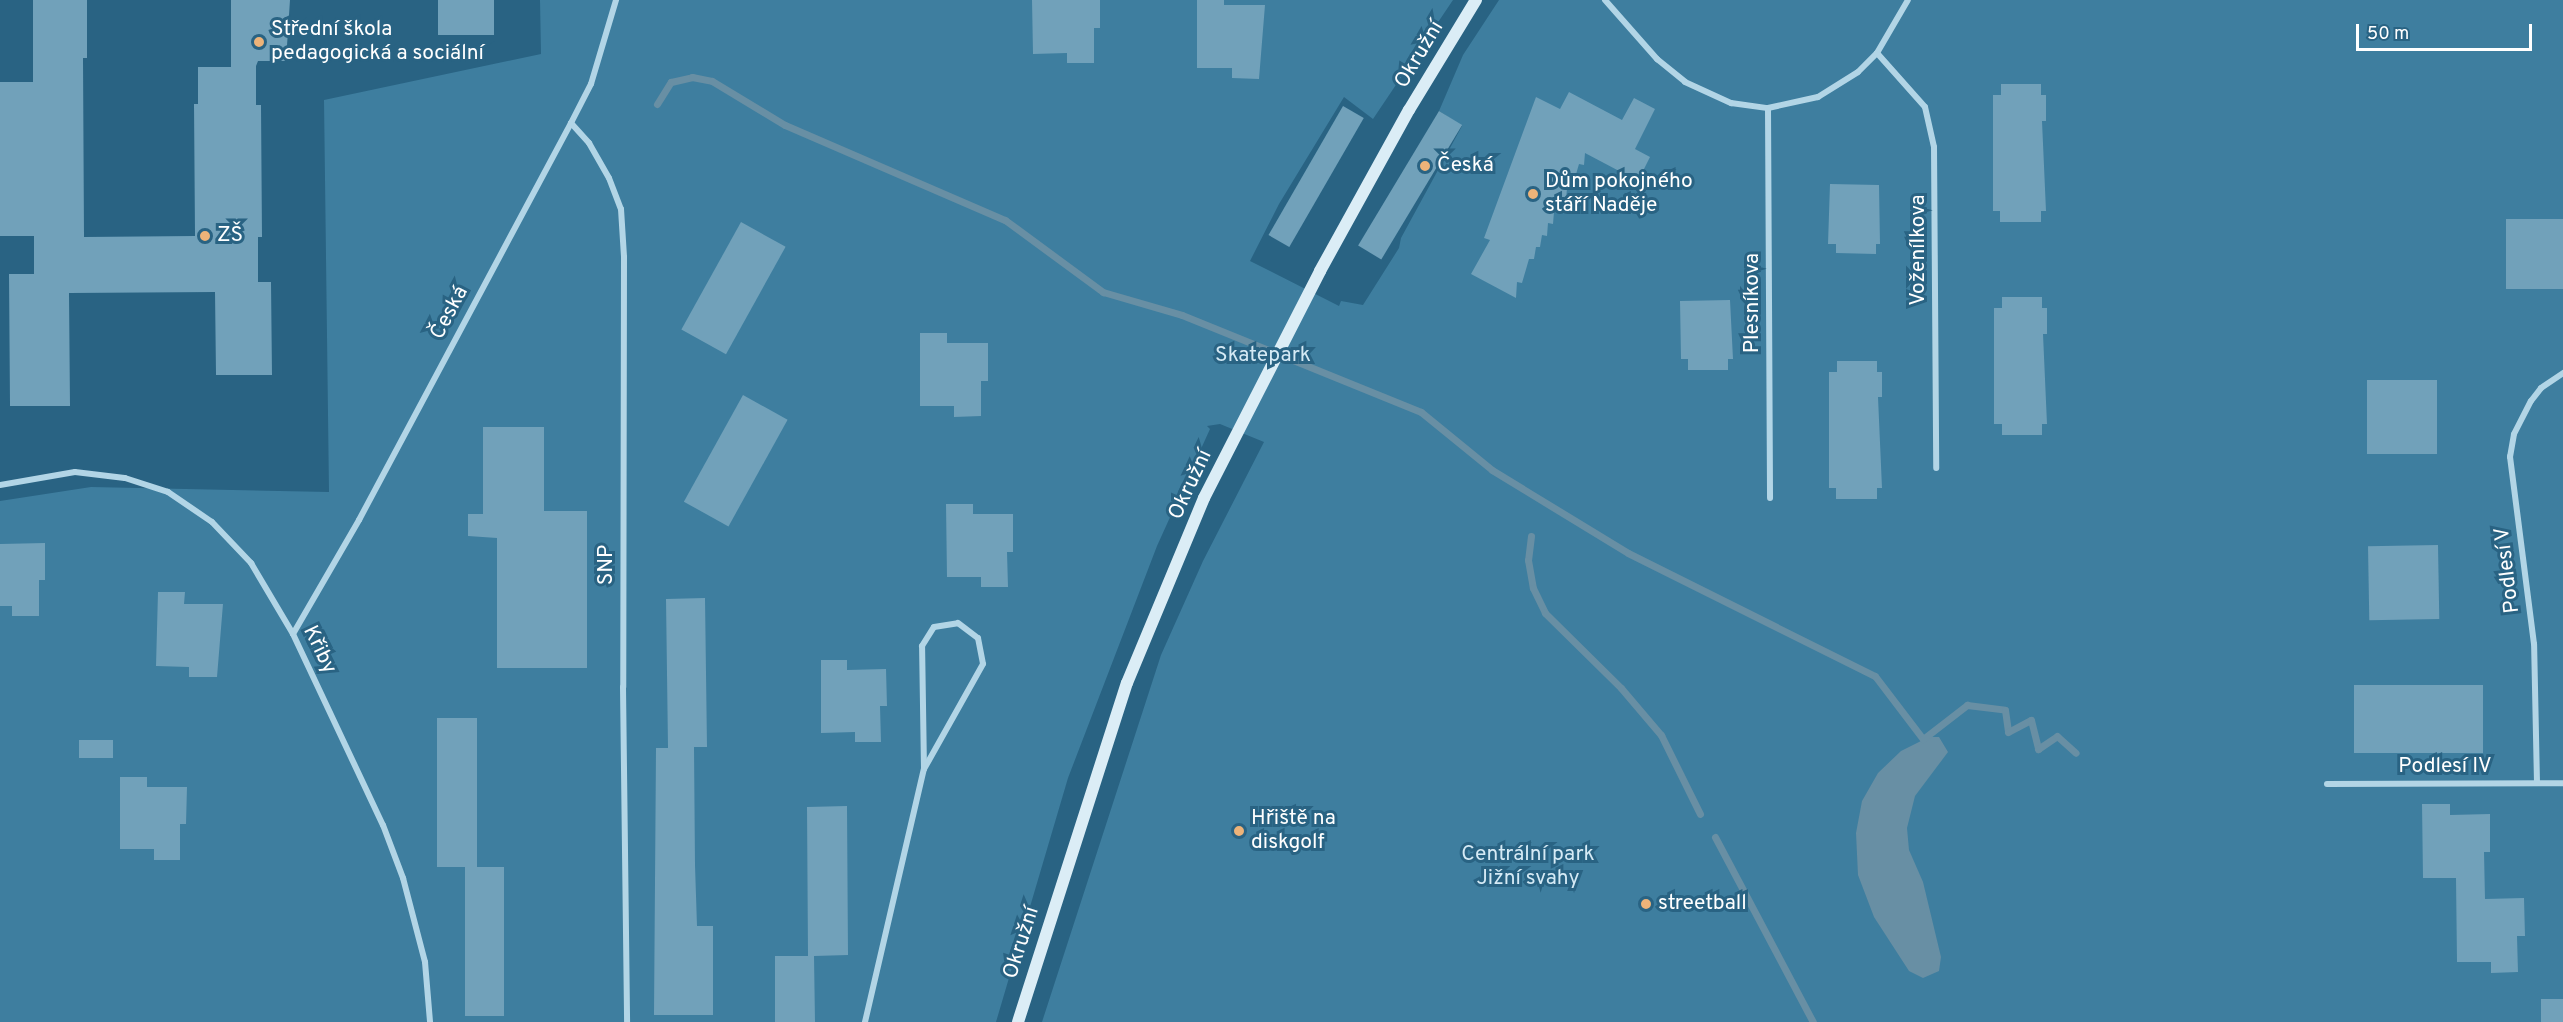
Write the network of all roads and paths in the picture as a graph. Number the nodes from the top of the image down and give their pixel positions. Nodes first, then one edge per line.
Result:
1 (616, 0) edge
2 (1476, 0) edge
3 (1605, 0) edge
4 (1908, 0) edge
5 (1876, 53) junction
6 (1768, 108) junction
7 (571, 123) junction
8 (2563, 373) edge
9 (1936, 468) dead end
10 (0, 485) edge
11 (1770, 498) dead end
12 (293, 634) junction
13 (924, 769) junction
14 (2537, 783) junction
15 (2563, 783) edge
16 (2326, 784) dead end
17 (430, 1022) edge
18 (627, 1022) edge
19 (865, 1022) edge
20 (1018, 1022) edge

1 - 7 street, Česká
2 - 20 street, Okružní
3 - 6 street
4 - 5 street
5 - 6 street
5 - 9 street, Voženílkova
6 - 11 street, Plesníkova
7 - 12 street, Česká
7 - 18 street, SNP
8 - 14 street, Podlesí V
10 - 12 street, Křiby
12 - 17 street, Křiby
13 - 13 street
13 - 19 street
14 - 15 street, Podlesí IV
14 - 16 street, Podlesí IV

